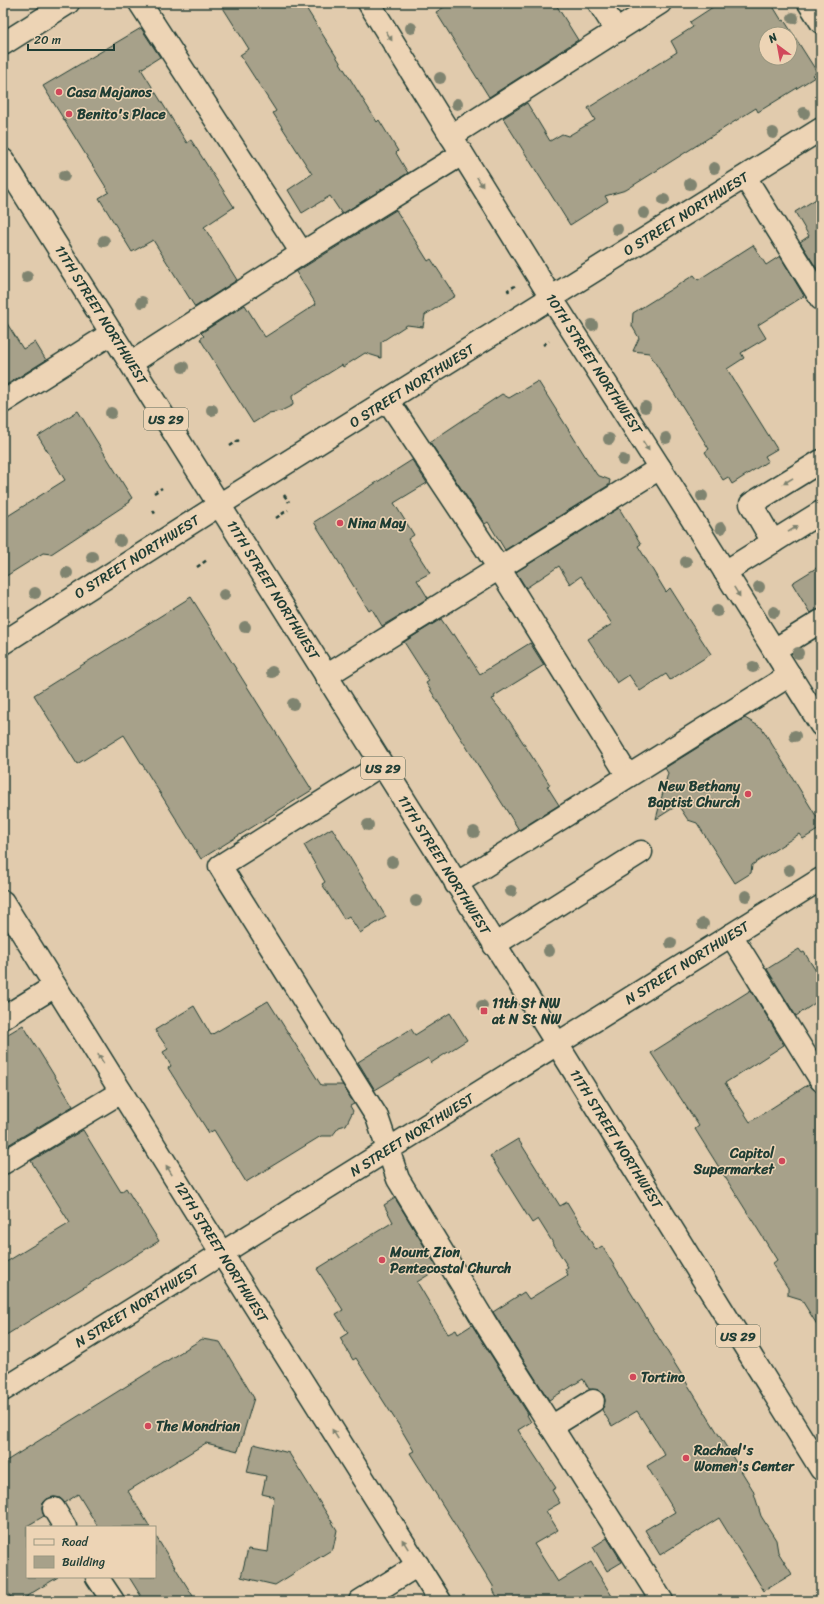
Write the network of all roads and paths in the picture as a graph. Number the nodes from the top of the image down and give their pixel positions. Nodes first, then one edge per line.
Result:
1 (68, 3) edge
2 (140, 3) edge
3 (369, 3) edge
4 (599, 3) edge
5 (660, 3) edge
6 (810, 3) edge
7 (821, 22) edge
8 (617, 31) junction
9 (3, 44) edge
10 (4, 69) edge
11 (3, 79) edge
12 (821, 129) edge
13 (457, 145) junction
14 (3, 160) edge
15 (745, 177) junction
16 (302, 253) junction
17 (821, 298) edge
18 (552, 299) junction
19 (112, 333) junction
20 (131, 363) junction
21 (388, 401) junction
22 (3, 402) edge
23 (239, 440) dead end
24 (230, 446) dead end
25 (821, 461) edge
26 (660, 468) junction
27 (162, 488) dead end
28 (154, 493) dead end
29 (283, 493) dead end
30 (289, 502) dead end
31 (219, 505) junction
32 (288, 510) dead end
33 (821, 512) edge
34 (276, 518) dead end
35 (773, 542) junction
36 (207, 560) dead end
37 (197, 567) dead end
38 (498, 568) junction
39 (725, 572) junction
40 (821, 621) edge
41 (3, 642) edge
42 (774, 650) junction
43 (790, 675) junction
44 (326, 676) junction
45 (821, 725) edge
46 (381, 765) junction
47 (628, 776) junction
48 (640, 852) dead end
49 (821, 879) edge
50 (456, 884) junction
51 (3, 902) edge
52 (731, 935) junction
53 (494, 945) junction
54 (54, 986) junction
55 (3, 1018) edge
56 (558, 1045) junction
57 (821, 1080) edge
58 (121, 1092) junction
59 (388, 1150) junction
60 (3, 1163) edge
61 (221, 1253) junction
62 (3, 1390) edge
63 (593, 1401) dead end
64 (551, 1427) junction
65 (821, 1469) edge
66 (418, 1565) junction
67 (98, 1578) edge
68 (113, 1601) edge
69 (360, 1601) edge
70 (440, 1601) edge
71 (662, 1601) edge

1 - 9 main road
2 - 16 main road
3 -> 13 main road, 10TH STREET NORTHWEST
4 - 8 main road
5 - 8 main road
6 - 7 main road
8 - 13 main road
10 - 11 path
12 - 15 main road, O STREET NORTHWEST
13 - 16 main road
13 -> 18 main road, 10TH STREET NORTHWEST
14 - 19 main road, 11TH STREET NORTHWEST / US 29
15 - 17 main road
15 - 18 main road, O STREET NORTHWEST
16 - 20 main road
18 - 21 main road, O STREET NORTHWEST
18 -> 26 main road, 10TH STREET NORTHWEST
19 - 20 main road, 11TH STREET NORTHWEST / US 29
19 - 22 main road
20 - 31 main road, 11TH STREET NORTHWEST / US 29
21 - 31 main road, O STREET NORTHWEST
21 - 38 main road
23 - 24 path
25 -> 35 main road
26 - 38 main road
26 - 39 main road, 10TH STREET NORTHWEST
27 - 28 path
29 - 30 path
31 - 41 main road, O STREET NORTHWEST
31 - 44 main road, 11TH STREET NORTHWEST / US 29
32 - 34 path
35 -> 33 main road
35 - 39 main road
36 - 37 path
38 - 44 main road
38 - 47 main road
39 -> 42 main road, 10TH STREET NORTHWEST
40 - 42 main road
42 - 43 main road, 10TH STREET NORTHWEST
43 - 45 main road, 10TH STREET NORTHWEST
43 - 47 main road
44 - 46 main road, 11TH STREET NORTHWEST / US 29
46 - 50 main road, 11TH STREET NORTHWEST / US 29
46 - 59 main road
47 - 50 main road
48 - 53 main road
49 - 52 main road, N STREET NORTHWEST
50 - 53 main road, 11TH STREET NORTHWEST / US 29
51 - 54 main road, 12TH STREET NORTHWEST
52 - 56 main road, N STREET NORTHWEST
52 - 57 main road
53 - 56 main road, 11TH STREET NORTHWEST / US 29
54 - 55 main road
58 -> 54 main road, 12TH STREET NORTHWEST
56 - 59 main road, N STREET NORTHWEST
56 - 65 main road, 11TH STREET NORTHWEST / US 29
58 - 60 main road
61 -> 58 main road, 12TH STREET NORTHWEST
59 - 61 main road, N STREET NORTHWEST
59 - 64 main road
61 - 62 main road, N STREET NORTHWEST
66 -> 61 main road, 12TH STREET NORTHWEST
63 - 64 main road
64 - 71 main road
66 - 69 main road
66 - 70 main road, 12TH STREET NORTHWEST
67 - 68 main road

